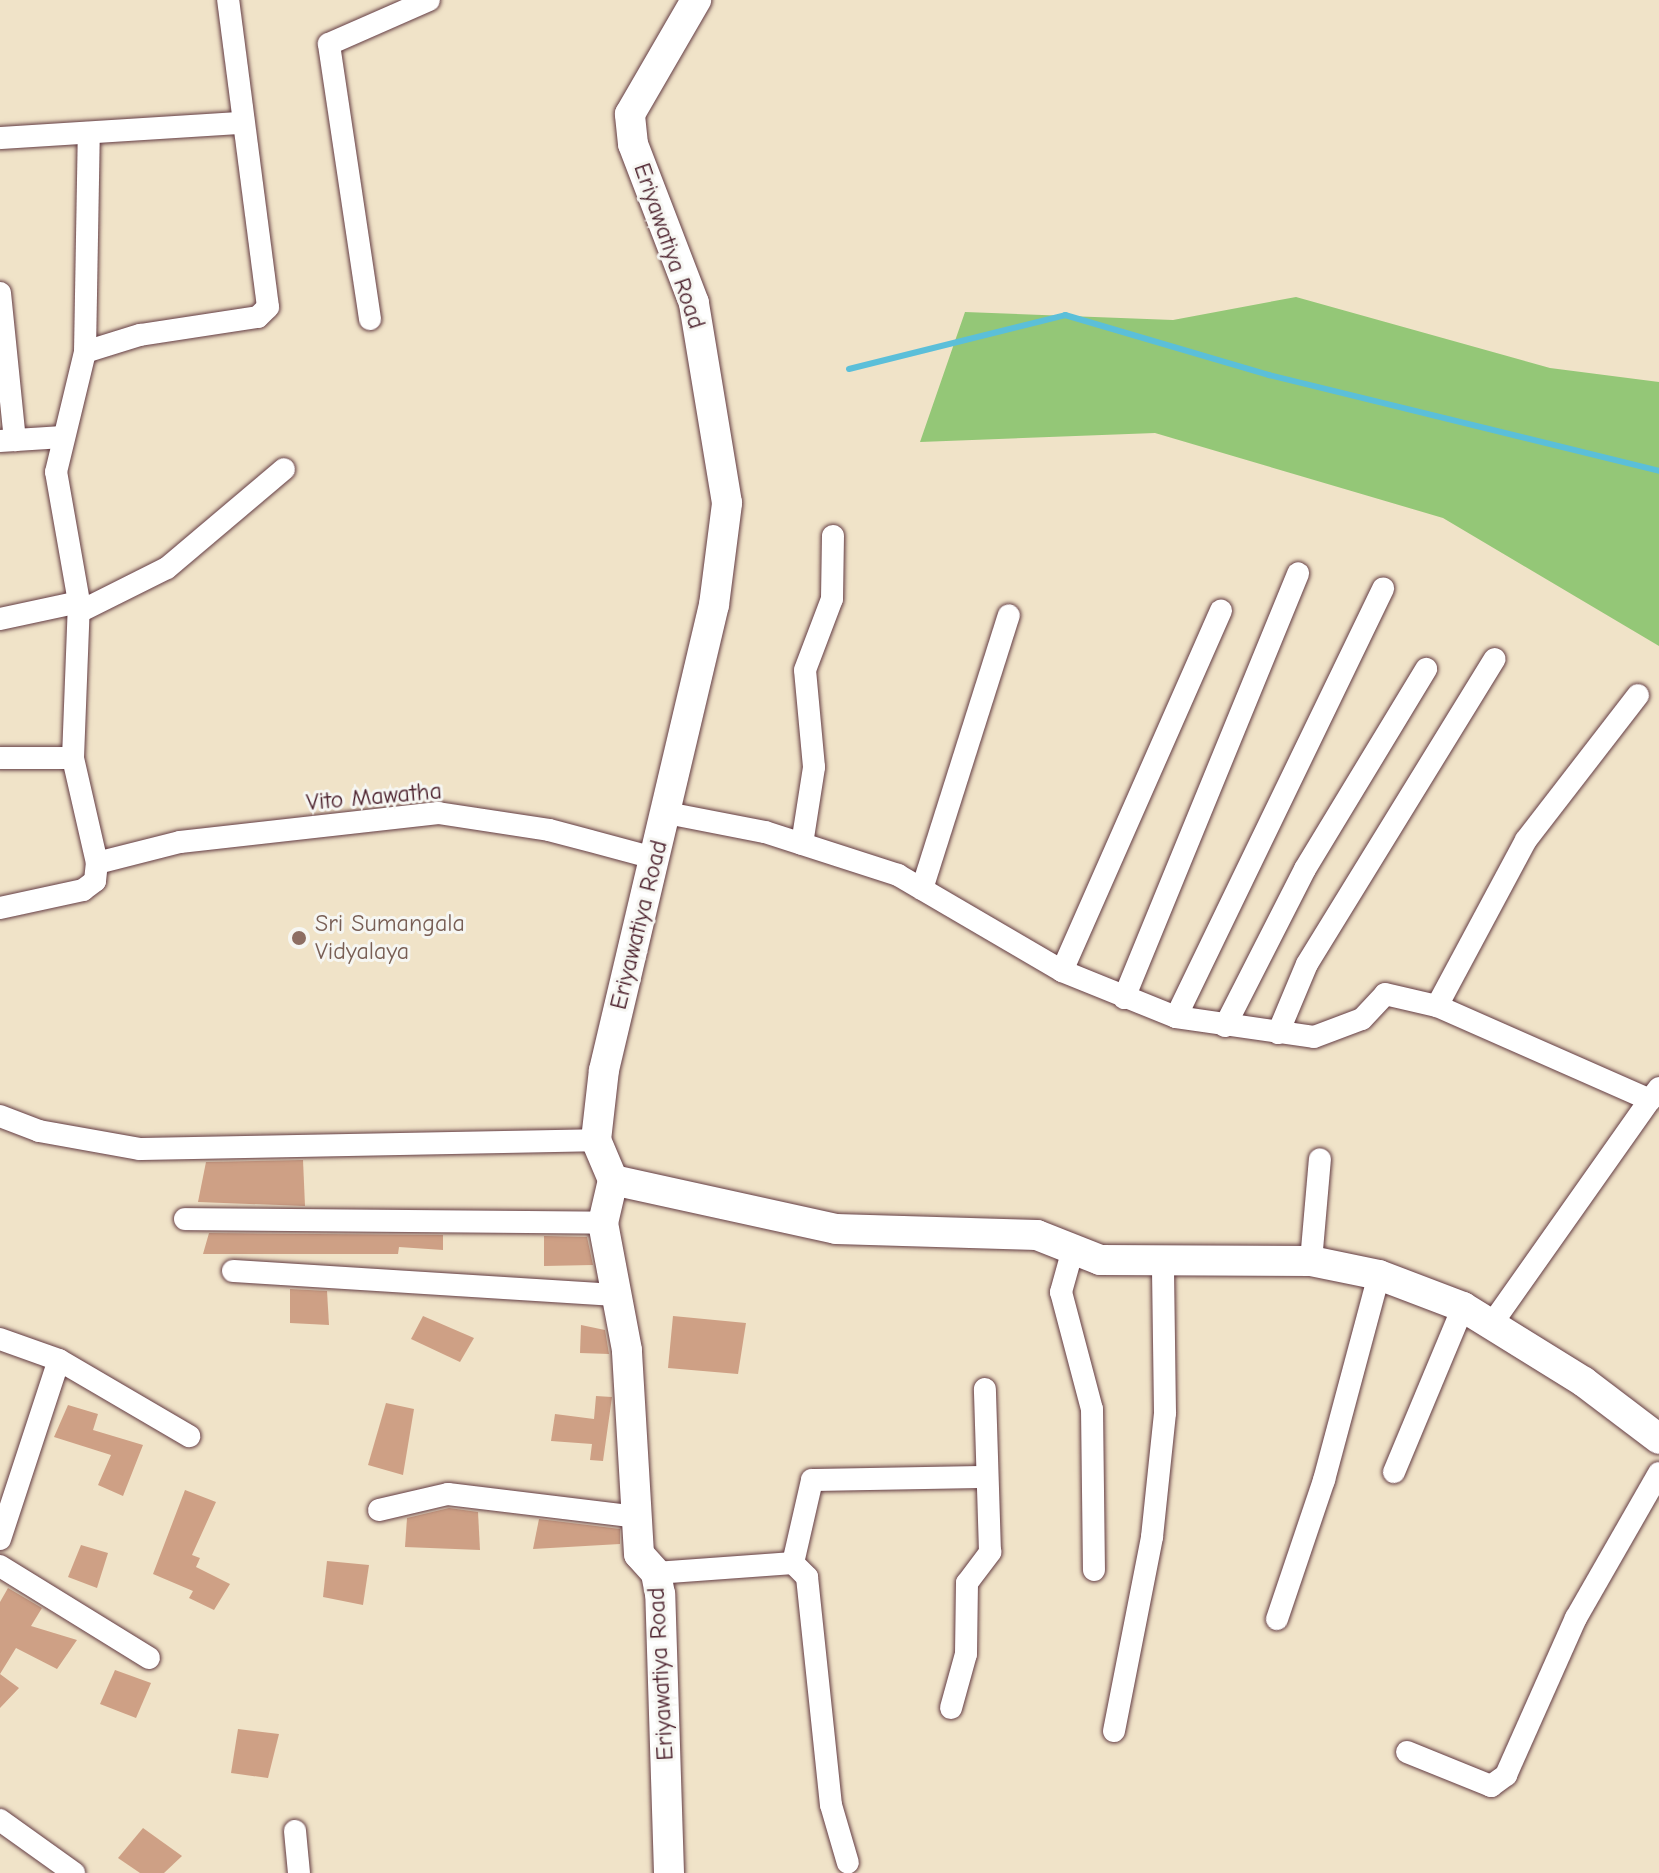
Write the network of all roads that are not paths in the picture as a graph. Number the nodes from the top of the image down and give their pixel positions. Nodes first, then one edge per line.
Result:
1 (228, 0) edge
2 (429, 0) edge
3 (696, 0) edge
4 (240, 123) junction
5 (89, 133) junction
6 (0, 138) edge
7 (0, 293) edge
8 (370, 319) dead end
9 (85, 352) junction
10 (63, 437) junction
11 (8, 440) edge
12 (284, 469) dead end
13 (833, 536) dead end
14 (1298, 573) dead end
15 (1383, 588) dead end
16 (79, 607) junction
17 (1221, 611) dead end
18 (1009, 615) dead end
19 (0, 619) edge
20 (1495, 659) dead end
21 (1426, 669) dead end
22 (1638, 695) dead end
23 (0, 758) edge
24 (73, 758) junction
25 (667, 813) junction
26 (802, 844) junction
27 (654, 858) junction
28 (97, 863) junction
29 (922, 889) junction
30 (0, 908) edge
31 (1062, 971) junction
32 (1124, 998) junction
33 (1437, 1006) junction
34 (1176, 1017) junction
35 (1225, 1026) junction
36 (1278, 1033) junction
37 (1654, 1094) edge
38 (0, 1116) edge
39 (596, 1140) junction
40 (1320, 1159) dead end
41 (613, 1180) junction
42 (185, 1219) dead end
43 (603, 1223) junction
44 (1073, 1249) junction
45 (1311, 1261) junction
46 (1163, 1264) junction
47 (233, 1271) dead end
48 (1379, 1275) junction
49 (616, 1295) junction
50 (1463, 1307) junction
51 (1491, 1325) junction
52 (0, 1339) edge
53 (59, 1360) junction
54 (985, 1389) dead end
55 (189, 1436) dead end
56 (1659, 1439) edge
57 (1394, 1472) dead end
58 (1659, 1473) edge
59 (983, 1477) junction
60 (379, 1510) dead end
61 (637, 1517) junction
62 (0, 1539) edge
63 (793, 1563) junction
64 (0, 1566) edge
65 (1094, 1570) dead end
66 (656, 1573) junction
67 (1277, 1619) dead end
68 (149, 1658) dead end
69 (951, 1708) dead end
70 (1114, 1731) dead end
71 (1407, 1752) dead end
72 (0, 1820) edge
73 (295, 1831) dead end
74 (848, 1863) dead end
75 (74, 1873) edge
76 (299, 1873) edge
77 (669, 1873) edge

1 - 4 street
2 - 8 street
3 - 25 street, Eriyawatiya Road
4 - 5 street
4 - 9 street
5 - 6 street
5 - 9 street
7 - 11 street
9 - 10 street
10 - 11 street
10 - 16 street
12 - 16 street
13 - 26 street
14 - 32 street
15 - 34 street
16 - 19 street
16 - 24 street
17 - 31 street
18 - 29 street
20 - 36 street
21 - 35 street
22 - 33 street
23 - 24 street
24 - 28 street
25 - 26 street
25 - 27 street, Eriyawatiya Road
26 - 29 street
27 - 28 street, Vito Mawatha
27 - 39 street, Eriyawatiya Road
28 - 30 street
29 - 31 street
31 - 32 street
32 - 34 street
33 - 36 street
33 - 37 street
34 - 35 street
35 - 36 street
37 - 51 street
38 - 39 street
39 - 41 street, Eriyawatiya Road
40 - 45 street
41 - 43 street, Eriyawatiya Road
41 - 44 street
42 - 43 street
43 - 49 street, Eriyawatiya Road
44 - 46 street
44 - 65 street
45 - 46 street
45 - 48 street
46 - 70 street
47 - 49 street
48 - 50 street
48 - 67 street
49 - 61 street, Eriyawatiya Road
50 - 51 street
50 - 57 street
51 - 56 street
52 - 53 street
53 - 55 street
53 - 62 street
54 - 59 street
58 - 71 street
59 - 63 street
59 - 69 street
60 - 61 street
61 - 66 street, Eriyawatiya Road
63 - 66 street
63 - 74 street
64 - 68 street
66 - 77 street, Eriyawatiya Road
72 - 75 street
73 - 76 street

